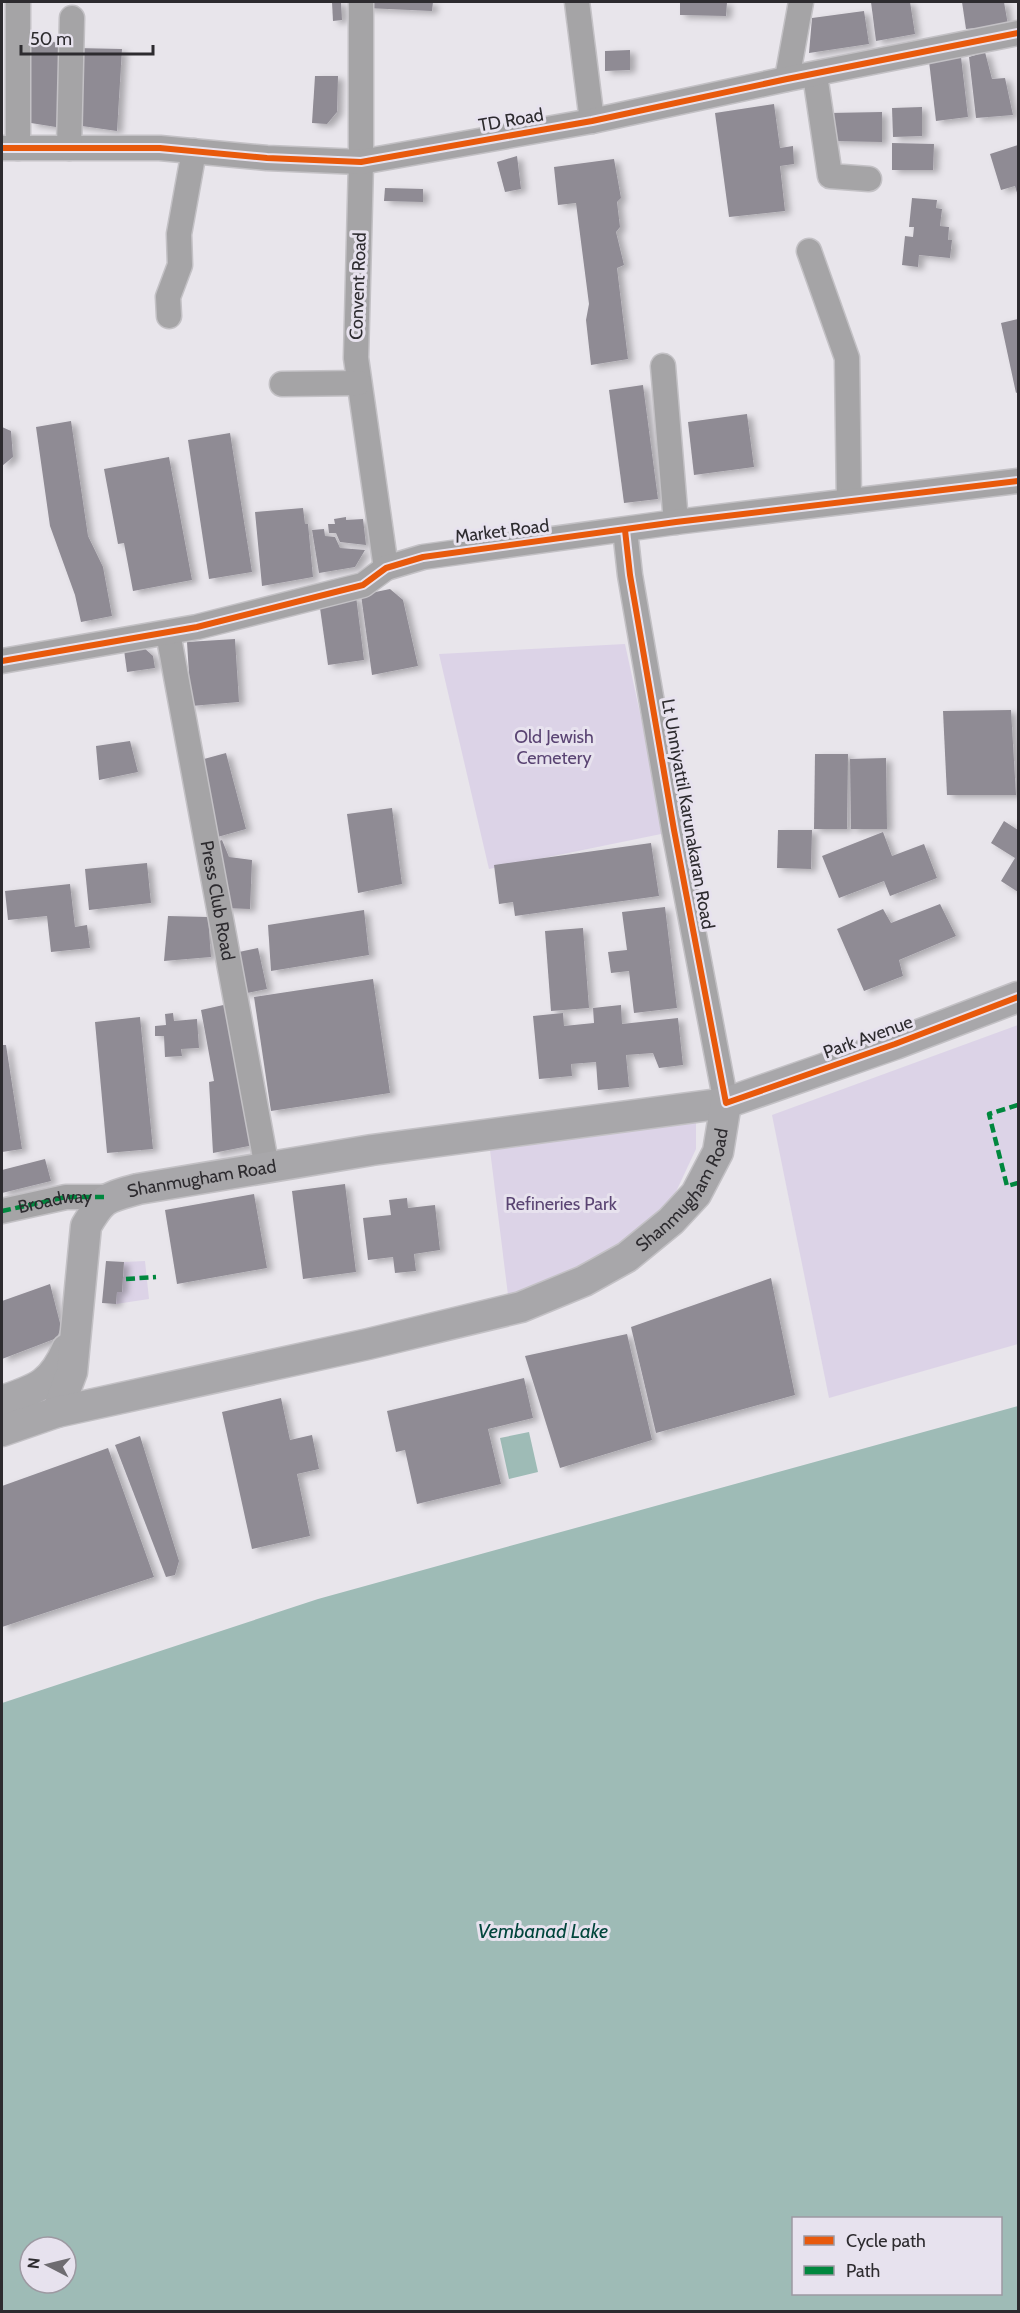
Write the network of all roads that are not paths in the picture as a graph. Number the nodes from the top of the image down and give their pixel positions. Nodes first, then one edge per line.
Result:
1 (18, 2) edge
2 (361, 2) edge
3 (578, 2) edge
4 (801, 2) edge
5 (72, 18) dead end
6 (1018, 33) edge
7 (815, 75) junction
8 (787, 79) junction
9 (592, 121) junction
10 (10, 148) edge
11 (69, 148) junction
12 (194, 151) junction
13 (361, 162) junction
14 (869, 179) dead end
15 (809, 251) dead end
16 (169, 316) dead end
17 (663, 366) dead end
18 (359, 383) junction
19 (282, 384) dead end
20 (1018, 481) edge
21 (849, 501) junction
22 (676, 522) junction
23 (625, 530) junction
24 (386, 568) junction
25 (168, 633) junction
26 (2, 661) edge
27 (1018, 997) edge
28 (726, 1103) junction
29 (267, 1167) junction
30 (108, 1197) junction
31 (2, 1211) edge
32 (75, 1327) junction
33 (47, 1382) junction
34 (2, 1401) edge
35 (57, 1412) junction
36 (2, 1431) edge

1 - 10 street
2 - 13 street, Convent Road
3 - 9 street
4 - 8 street
5 - 11 street
6 - 7 street, TD Road
7 - 8 street, TD Road
7 - 14 street
8 - 9 street, TD Road
9 - 13 street, TD Road
10 - 11 street, TD Road
11 - 12 street, TD Road
12 - 13 street, TD Road
12 - 16 street
13 - 18 street, Convent Road
15 - 21 street
17 - 22 street
18 - 19 street
18 - 24 street, Convent Road
20 - 21 street, Market Road
21 - 22 street, Market Road
22 - 23 street, Market Road
23 - 24 street, Market Road
23 - 28 street, Lt Unniyattil Karunakaran Road
24 - 25 street, Market Road
25 - 26 street, Market Road
25 - 29 street, Press Club Road
27 - 28 main road, Park Avenue
28 - 29 main road, Shanmugham Road
28 - 35 main road, Shanmugham Road
29 - 30 main road, Shanmugham Road
30 - 31 street, Broadway
30 - 32 main road, Shanmugham Road
32 - 33 main road, Shanmugham Road
32 - 35 main road, Shanmugham Road
33 - 34 main road
33 - 35 main road
35 - 36 main road, Shanmugham Road

